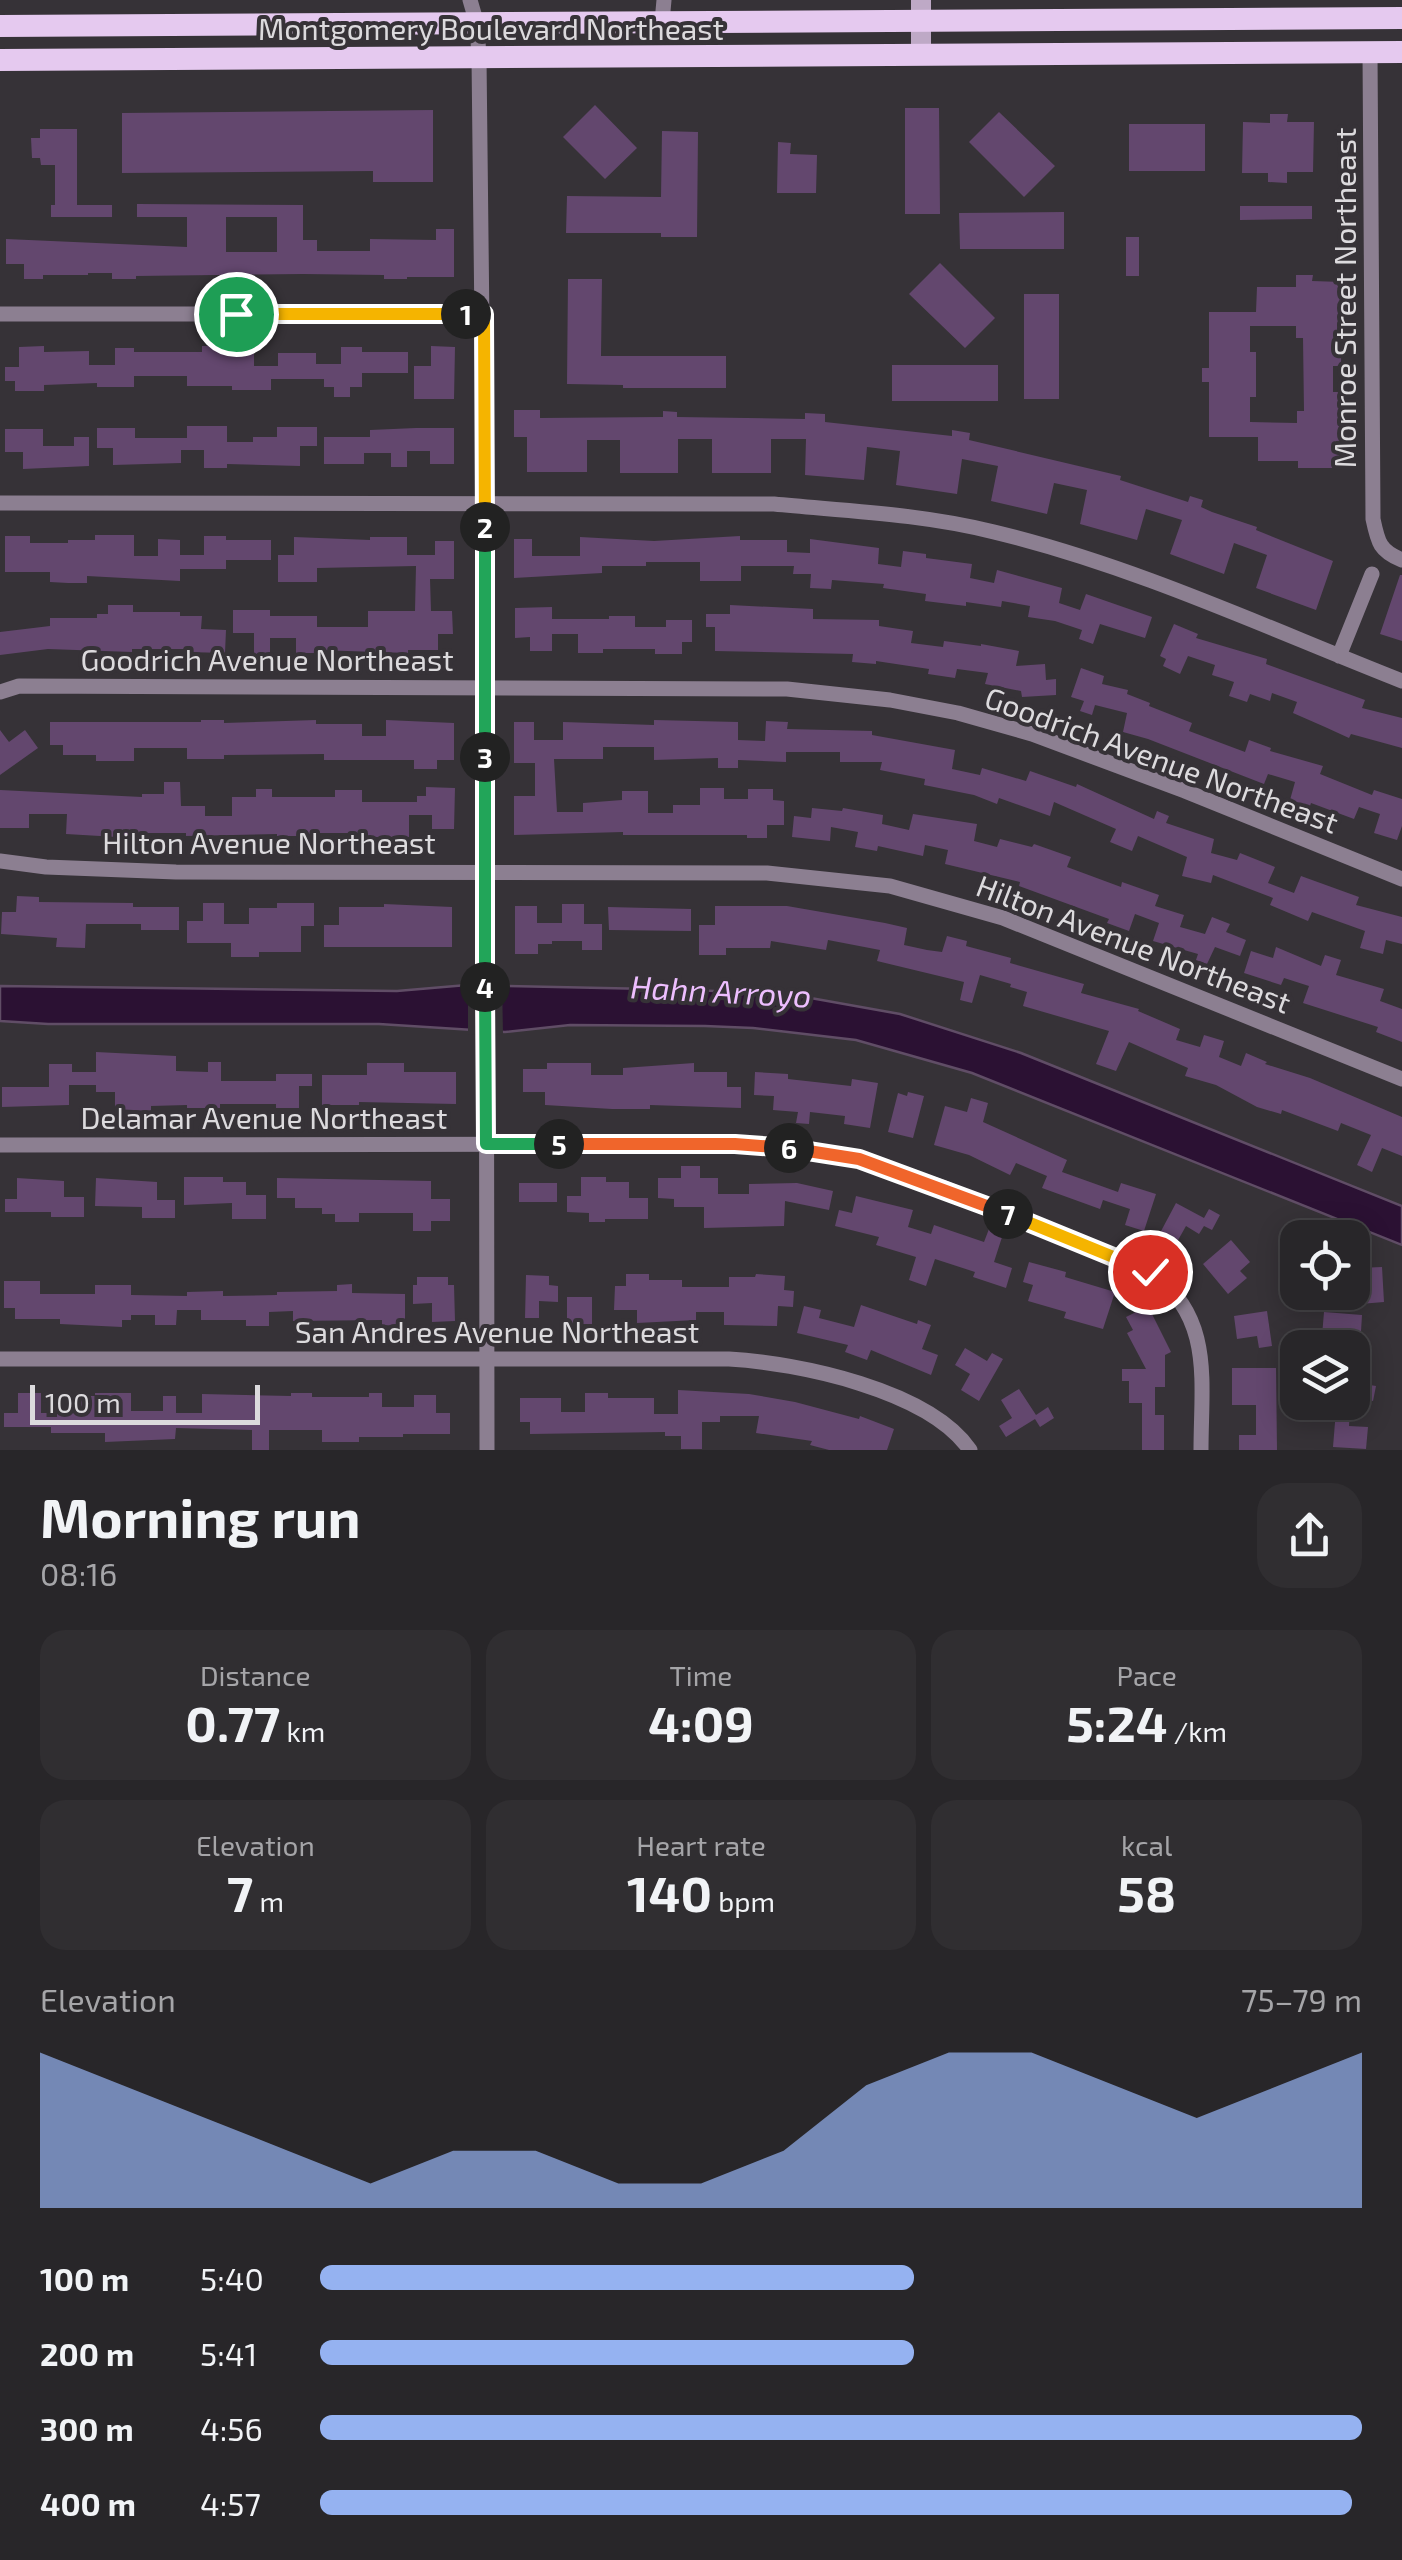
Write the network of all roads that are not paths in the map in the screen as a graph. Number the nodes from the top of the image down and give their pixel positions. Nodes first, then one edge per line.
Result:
1 (470, 0) edge
2 (921, 10) edge
3 (663, 11) edge
4 (1402, 18) edge
5 (476, 24) junction
6 (0, 26) edge
7 (1370, 52) junction
8 (1402, 52) edge
9 (921, 54) junction
10 (479, 58) junction
11 (0, 60) edge
12 (0, 314) edge
13 (484, 314) junction
14 (0, 503) edge
15 (485, 503) junction
16 (1402, 560) edge
17 (1372, 574) dead end
18 (1339, 656) junction
19 (1402, 681) edge
20 (486, 686) junction
21 (0, 692) edge
22 (0, 861) edge
23 (484, 871) junction
24 (1402, 879) edge
25 (1402, 1079) edge
26 (486, 1144) junction
27 (0, 1145) edge
28 (0, 1359) edge
29 (487, 1359) junction
30 (487, 1450) edge
31 (970, 1450) edge
32 (1201, 1450) edge

1 - 5 street
2 - 3 main road, Montgomery Boulevard Northeast
2 - 4 main road, Montgomery Boulevard Northeast
2 - 9 main road
3 - 5 main road, Montgomery Boulevard Northeast
5 - 6 main road, Montgomery Boulevard Northeast
5 - 10 street
7 - 8 main road, Montgomery Boulevard Northeast
7 - 9 main road, Montgomery Boulevard Northeast
7 - 16 street, Monroe Street Northeast
9 - 10 main road, Montgomery Boulevard Northeast
10 - 11 main road, Montgomery Boulevard Northeast
10 - 13 street
12 - 13 street
13 - 15 street
14 - 15 street
15 - 18 street
15 - 20 street
17 - 18 street
18 - 19 street
20 - 21 street, Goodrich Avenue Northeast
20 - 23 street
20 - 24 street, Goodrich Avenue Northeast
22 - 23 street, Hilton Avenue Northeast
23 - 25 street, Hilton Avenue Northeast
23 - 26 street
26 - 27 street, Delamar Avenue Northeast
26 - 29 street
26 - 32 street, Delamar Avenue Northeast
28 - 29 street, San Andres Avenue Northeast
29 - 30 street
29 - 31 street, San Andres Avenue Northeast

